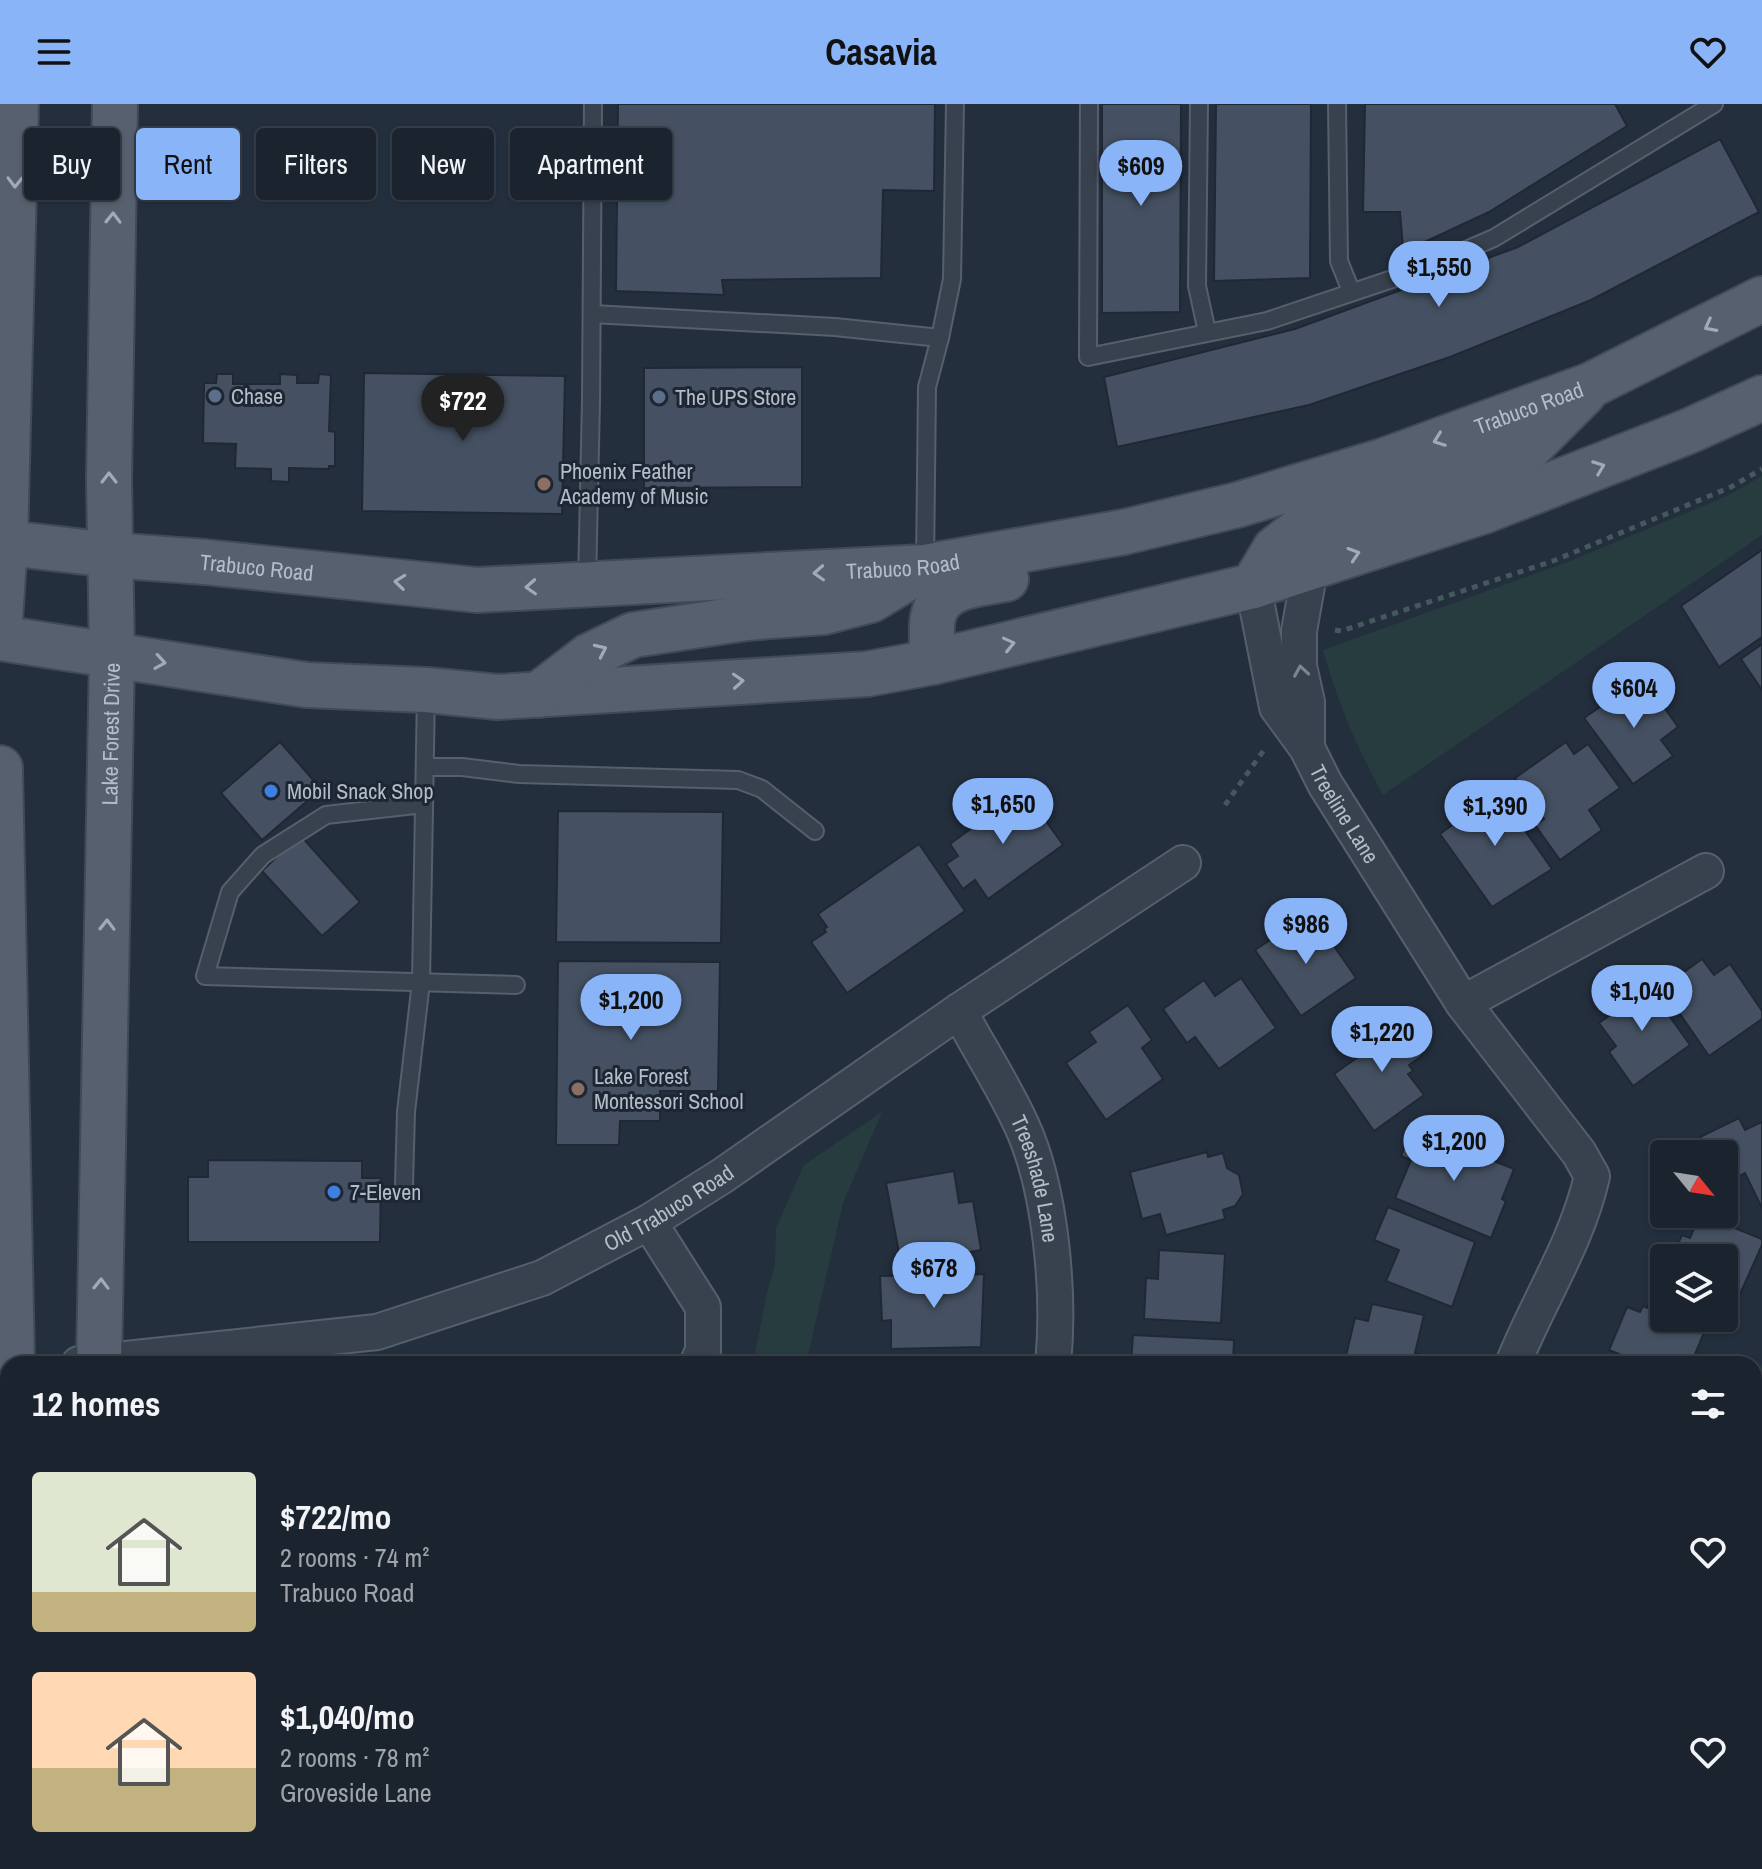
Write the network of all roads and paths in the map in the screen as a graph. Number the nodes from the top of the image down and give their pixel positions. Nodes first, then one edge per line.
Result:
1 (16, 104) edge
2 (115, 104) edge
3 (593, 104) edge
4 (955, 104) edge
5 (1089, 104) edge
6 (1199, 104) edge
7 (1337, 104) edge
8 (1703, 107) edge
9 (1351, 291) junction
10 (1762, 299) edge
11 (592, 314) junction
12 (1207, 332) junction
13 (940, 338) junction
14 (1591, 385) junction
15 (1762, 398) edge
16 (1762, 469) edge
17 (1181, 519) junction
18 (3, 542) edge
19 (110, 555) junction
20 (925, 567) junction
21 (1310, 569) junction
22 (587, 584) junction
23 (1253, 586) junction
24 (0, 620) edge
25 (1330, 629) dead end
26 (0, 638) edge
27 (112, 654) junction
28 (933, 662) junction
29 (426, 690) junction
30 (538, 695) junction
31 (1269, 742) dead end
32 (1307, 748) junction
33 (425, 767) junction
34 (0, 768) edge
35 (424, 804) junction
36 (1225, 805) dead end
37 (815, 831) dead end
38 (1183, 863) dead end
39 (1706, 871) dead end
40 (421, 982) junction
41 (516, 985) dead end
42 (1463, 1003) junction
43 (959, 1011) junction
44 (404, 1185) dead end
45 (649, 1222) junction
46 (12, 1356) edge
47 (93, 1356) edge
48 (157, 1356) edge
49 (701, 1356) edge
50 (1054, 1356) edge
51 (1516, 1356) edge

1 -> 18 main road
19 -> 2 main road, Lake Forest Drive
3 - 11 lane
4 - 13 lane
5 - 12 lane
6 - 12 lane
7 - 9 lane
8 - 9 lane
9 - 12 lane
10 -> 14 main road, Trabuco Road
11 - 13 lane
11 - 22 lane
13 - 20 lane
14 -> 17 main road, Trabuco Road
14 - 23 main road
21 -> 15 main road
16 - 25 path
17 - 20 main road, Trabuco Road
17 - 28 main road
18 - 19 main road, Trabuco Road
18 - 24 main road
22 -> 19 main road, Trabuco Road
19 - 27 main road, Lake Forest Drive
20 -> 22 main road, Trabuco Road
30 -> 20 main road
21 - 23 main road
32 -> 21 street, Treeline Lane
28 -> 23 main road
23 - 32 street, Treeline Lane
26 - 27 main road
27 -> 29 main road
47 -> 27 main road, Lake Forest Drive
30 -> 28 main road
29 - 30 main road
29 - 33 lane
31 - 36 path
32 - 42 street, Treeline Lane
33 - 35 lane
33 - 37 lane
34 - 46 main road
35 - 40 lane
35 - 40 lane
38 - 43 street, Old Trabuco Road
39 - 42 street
40 - 41 lane
40 - 44 lane
42 - 51 street, Treeline Lane
43 - 45 street, Old Trabuco Road
43 - 50 street, Treeshade Lane
45 - 48 street, Old Trabuco Road
45 - 49 street

